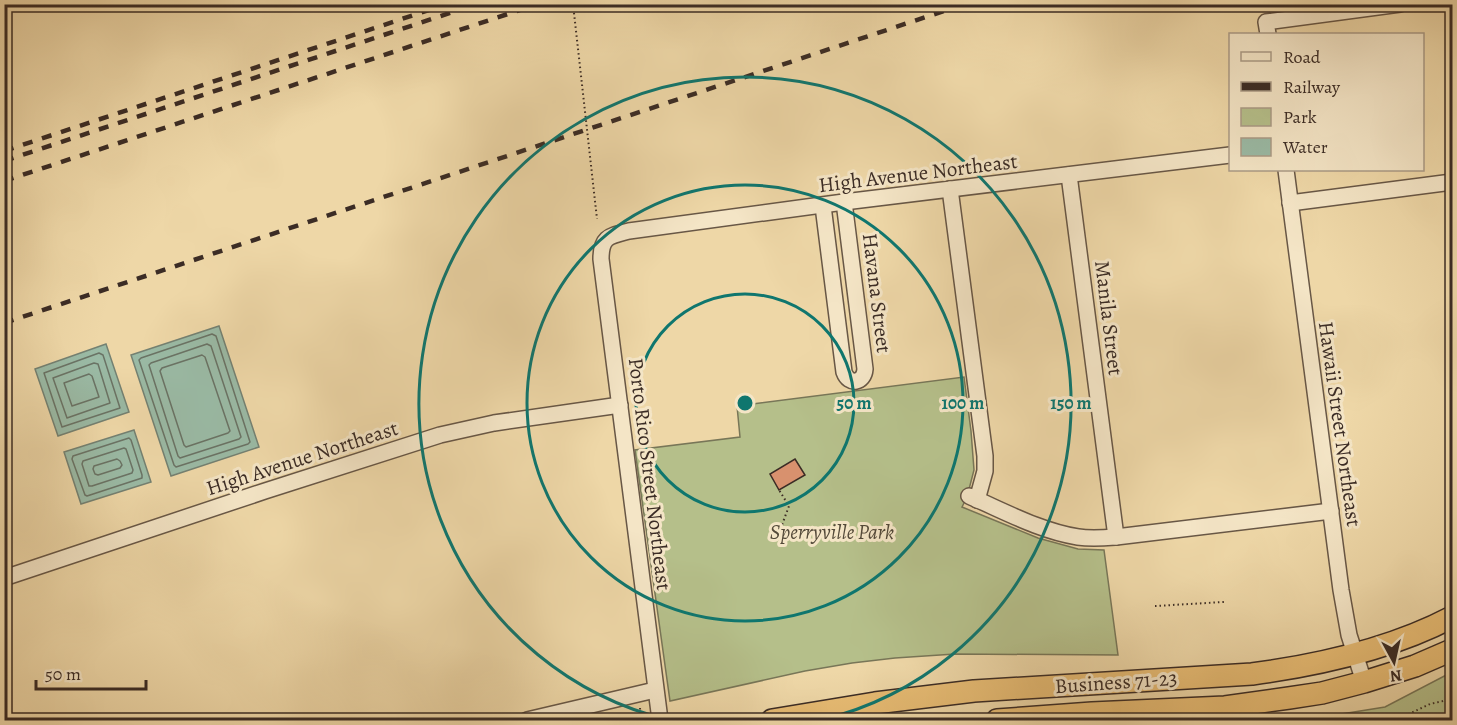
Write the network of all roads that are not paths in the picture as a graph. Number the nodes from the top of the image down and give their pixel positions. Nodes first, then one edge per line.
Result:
1 (1400, 4) edge
2 (1267, 28) edge
3 (1229, 155) edge
4 (1286, 171) edge
5 (1069, 175) junction
6 (1452, 182) edge
7 (950, 189) junction
8 (844, 202) junction
9 (1290, 203) junction
10 (823, 206) junction
11 (610, 236) joint
12 (620, 405) junction
13 (1331, 511) junction
14 (1116, 537) junction
15 (4, 578) edge
16 (1452, 617) edge
17 (1452, 650) edge
18 (1355, 653) junction
19 (1364, 682) junction
20 (655, 690) junction
21 (527, 720) edge
22 (660, 720) edge
23 (772, 720) edge
24 (997, 720) edge

1 - 2 street
3 - 5 street, High Avenue Northeast
4 - 9 street, Hawaii Street Northeast
5 - 7 street, High Avenue Northeast
5 - 14 street, Manila Street
6 - 9 street
7 - 8 street, High Avenue Northeast
7 - 14 street
8 - 10 street, High Avenue Northeast
8 - 10 street, Havana Street
9 - 13 street, Hawaii Street Northeast
10 - 11 street, High Avenue Northeast
11 - 12 street, Porto Rico Street Northeast
12 - 15 street, High Avenue Northeast
12 - 20 street, Porto Rico Street Northeast
13 - 14 street
13 - 18 street, Hawaii Street Northeast
16 - 18 highway, Business 71-23
17 - 19 highway, Business 71-23
18 - 19 street, Hawaii Street Northeast
18 - 23 highway, Business 71-23
19 - 24 highway, Business 71-23
20 - 21 street
20 - 22 street, Porto Rico Street Northeast

